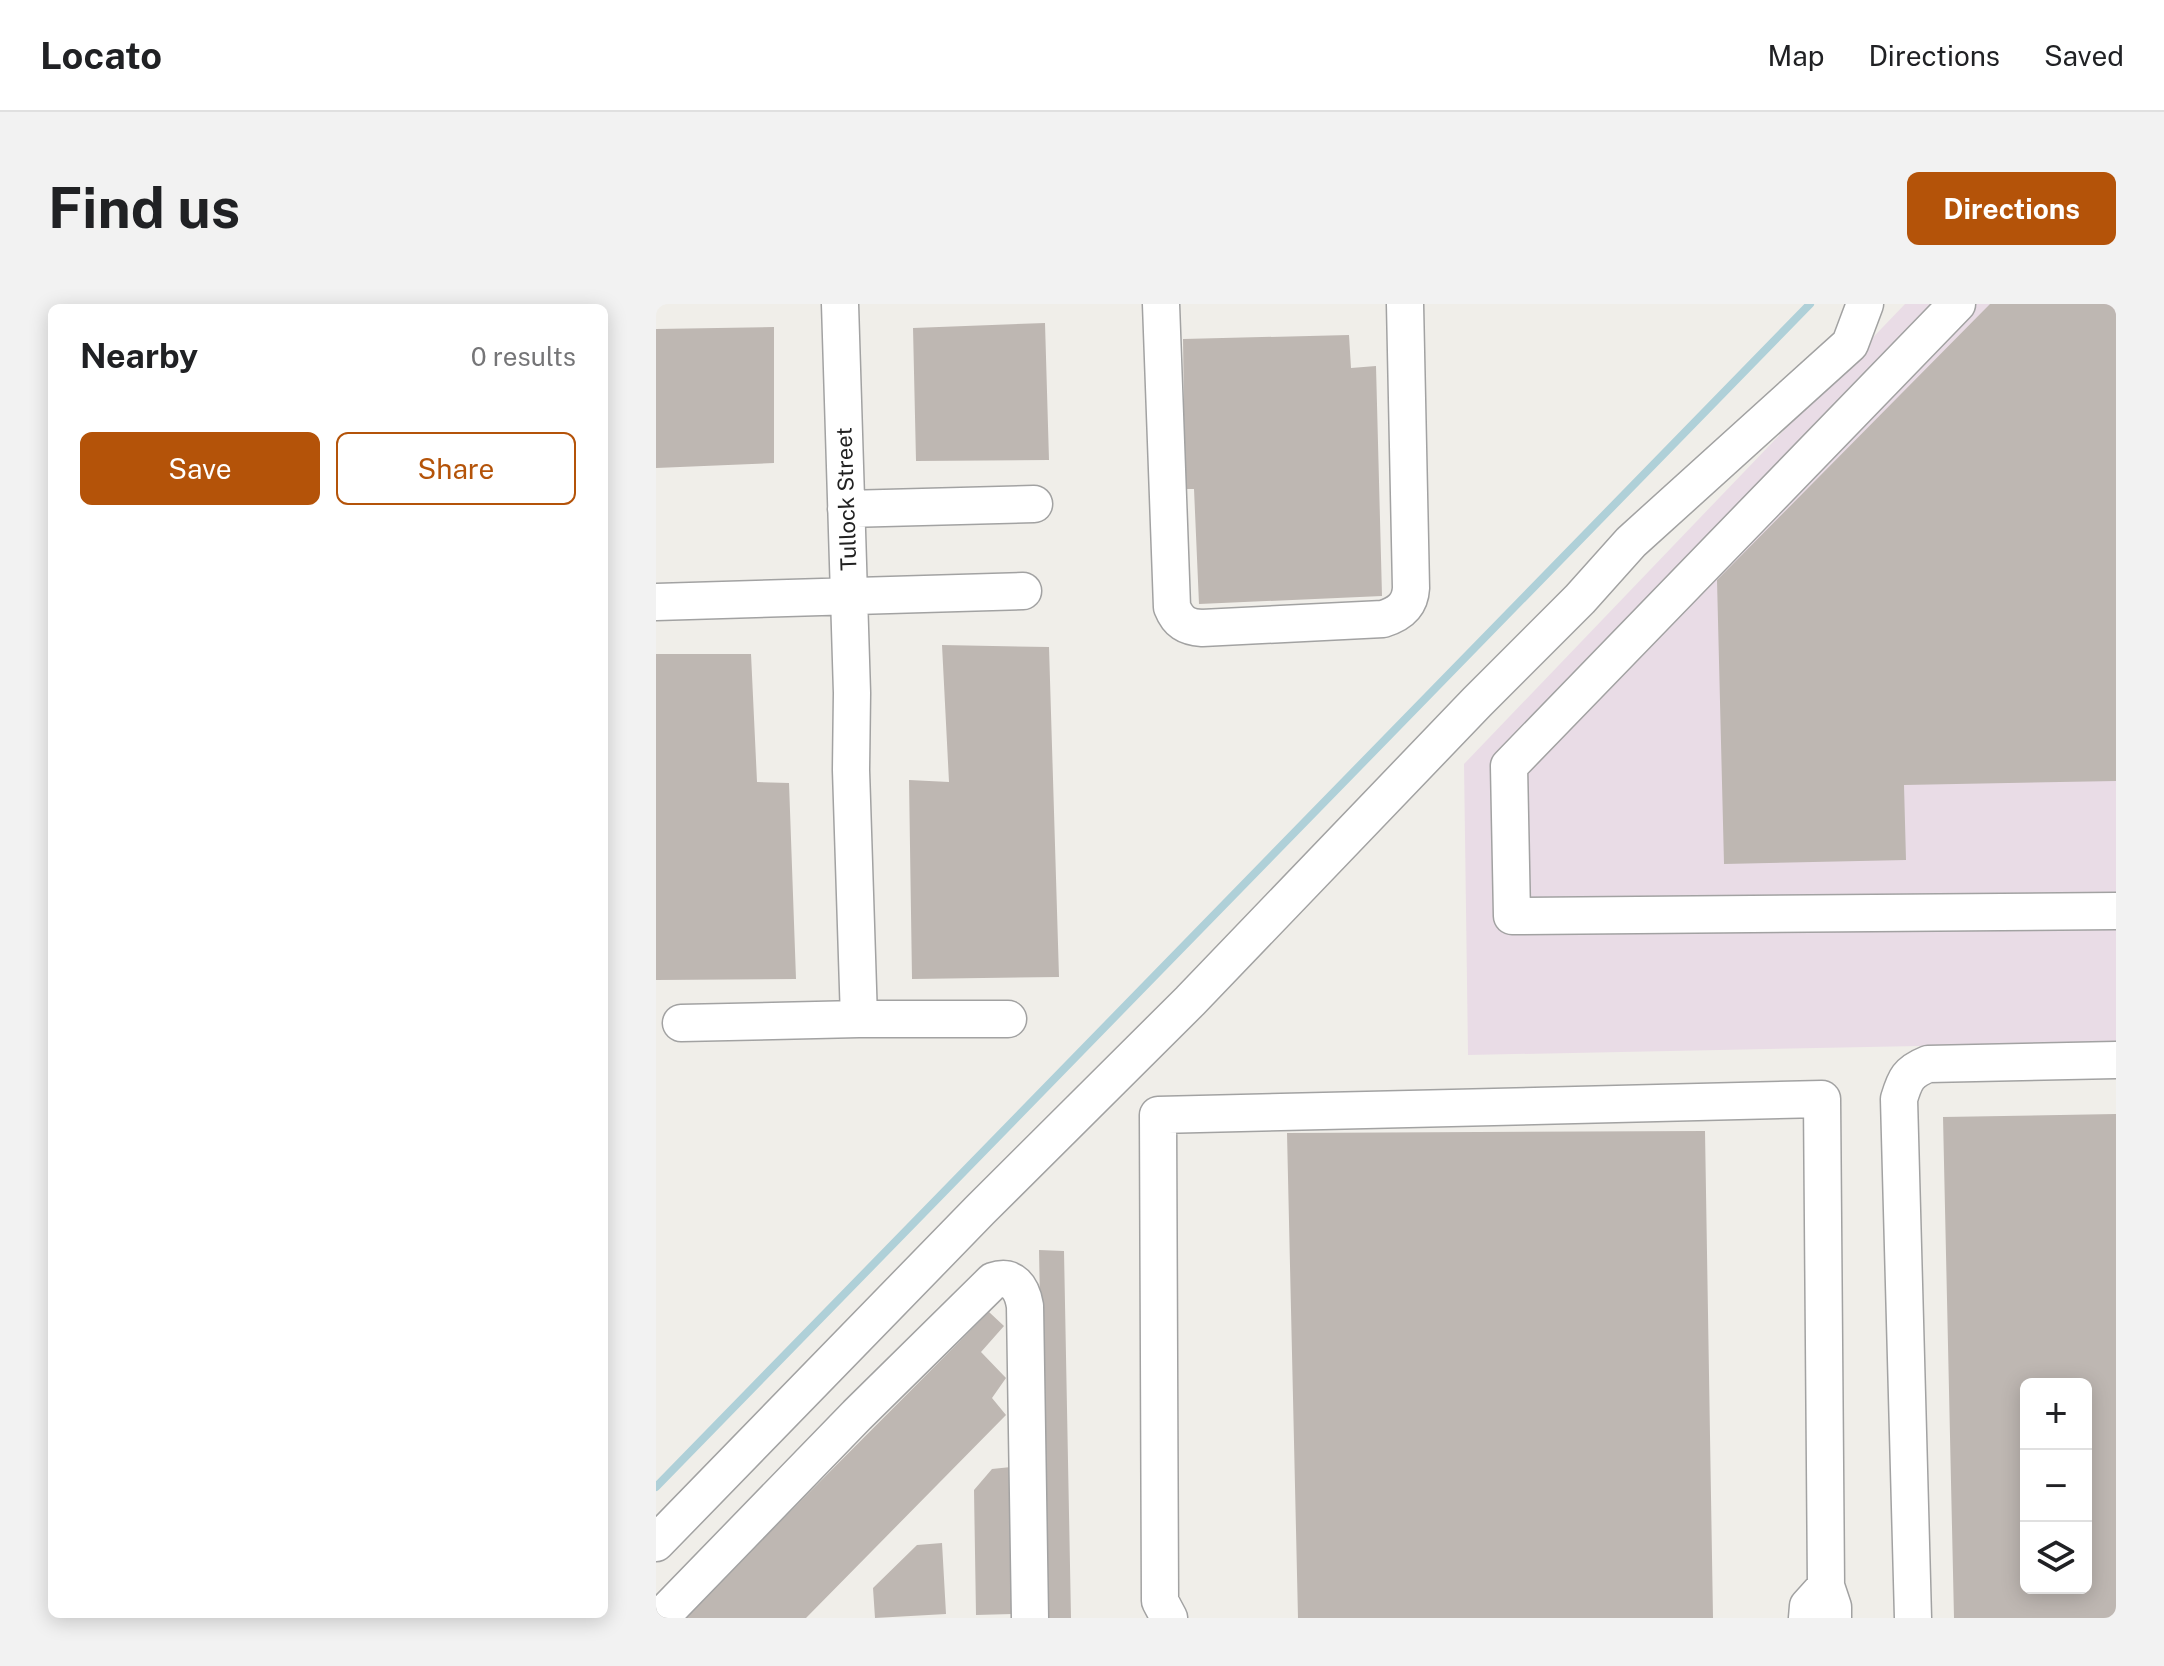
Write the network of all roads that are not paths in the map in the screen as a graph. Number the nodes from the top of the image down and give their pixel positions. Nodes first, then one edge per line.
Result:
1 (840, 304) edge
2 (1161, 304) edge
3 (1405, 304) edge
4 (1865, 304) edge
5 (1957, 304) edge
6 (1034, 504) dead end
7 (846, 509) junction
8 (1023, 591) dead end
9 (849, 598) junction
10 (656, 602) edge
11 (2116, 911) edge
12 (859, 1019) junction
13 (1008, 1019) dead end
14 (681, 1023) dead end
15 (2116, 1060) edge
16 (656, 1543) edge
17 (1830, 1602) edge
18 (1160, 1612) edge
19 (660, 1618) edge
20 (1030, 1618) edge
21 (1807, 1618) edge
22 (1913, 1618) edge

1 - 7 street, Tullock Street
2 - 3 street
4 - 16 street
5 - 11 street
6 - 7 street
7 - 9 street, Tullock Street
8 - 9 street
9 - 10 street
9 - 12 street, Tullock Street
12 - 13 street
12 - 14 street
15 - 22 street
17 - 18 street
17 - 21 street
19 - 20 street

